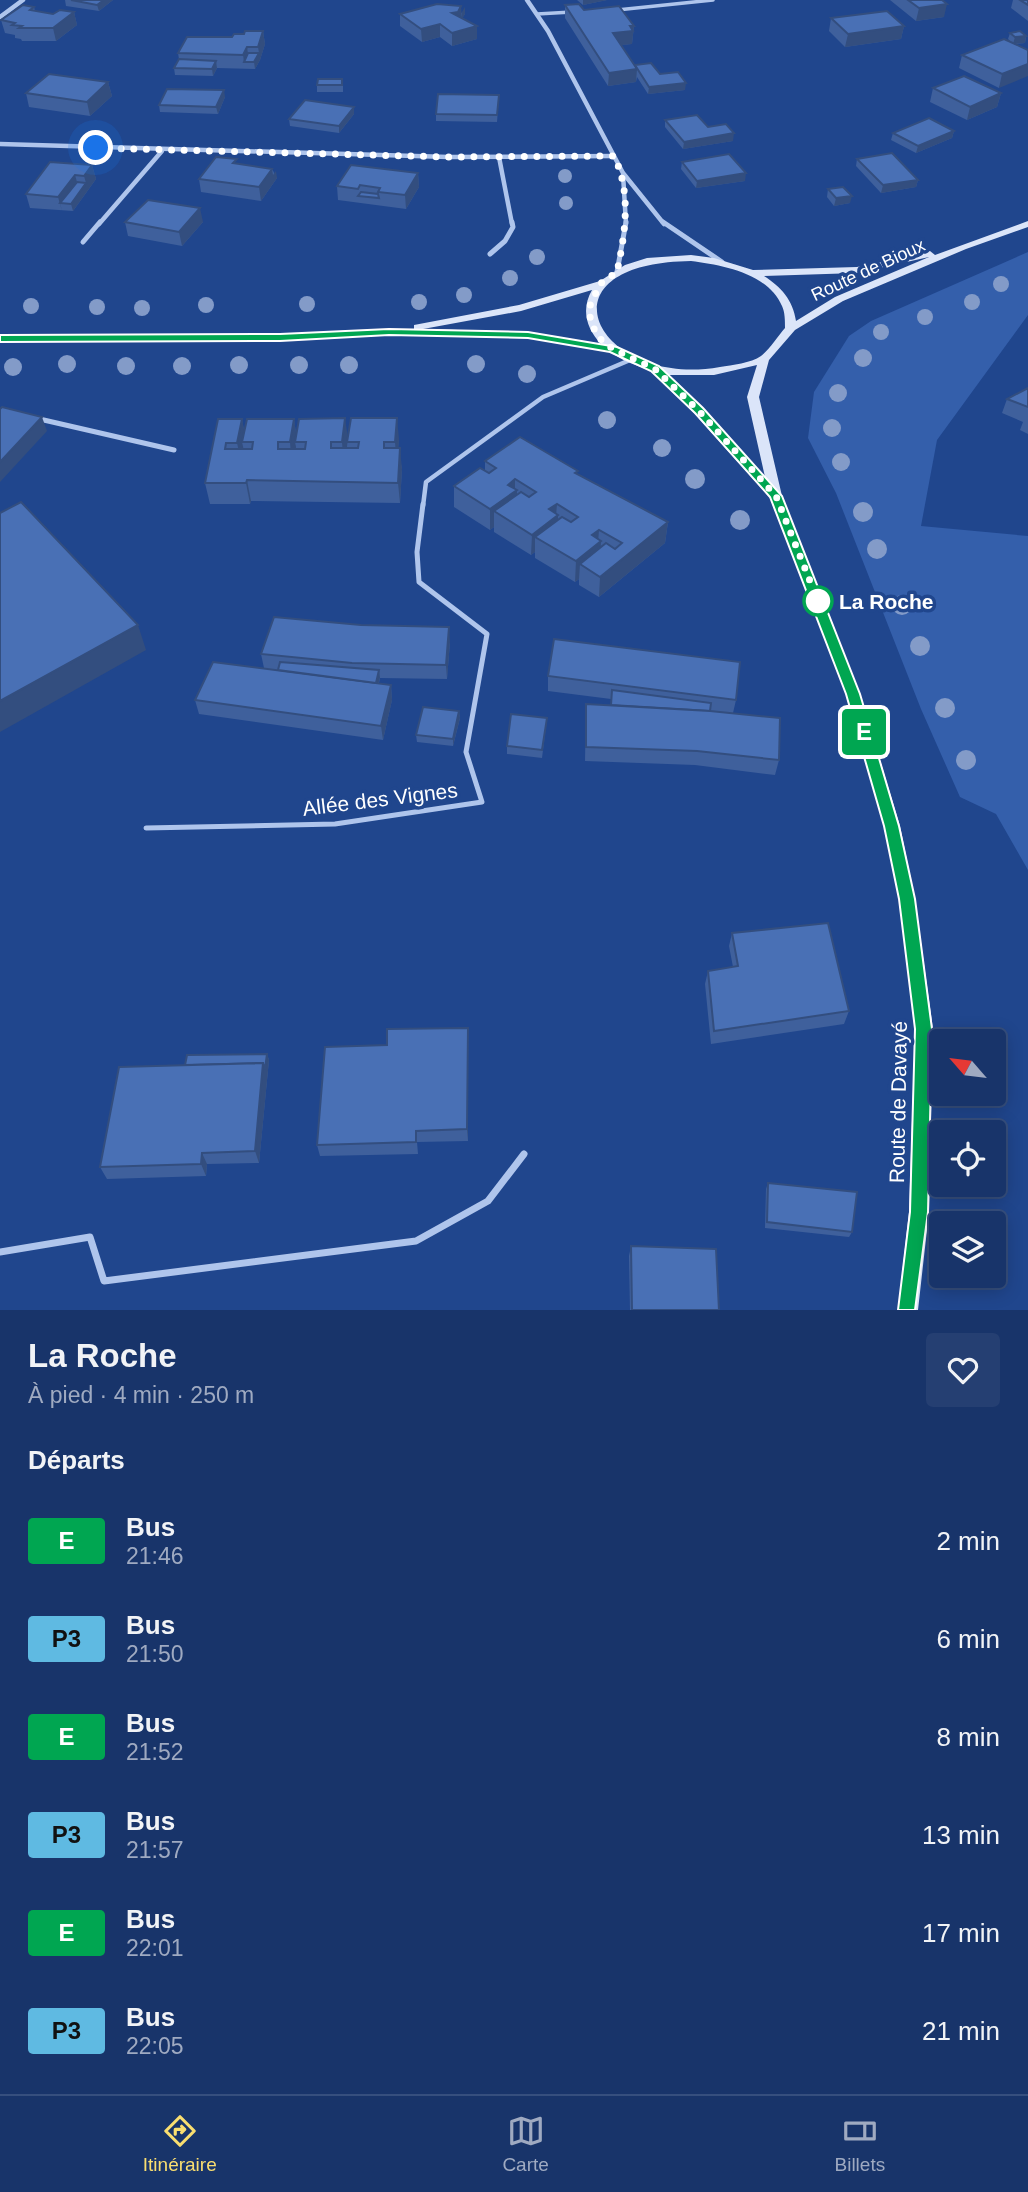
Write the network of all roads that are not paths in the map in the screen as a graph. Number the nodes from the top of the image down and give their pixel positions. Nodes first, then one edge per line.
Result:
1 (23, 0) edge
2 (527, 0) edge
3 (713, 0) edge
4 (615, 10) edge
5 (576, 12) edge
6 (537, 14) junction
7 (0, 17) edge
8 (0, 144) edge
9 (162, 151) junction
10 (614, 156) junction
11 (499, 157) junction
12 (622, 173) junction
13 (1028, 224) edge
14 (83, 242) dead end
15 (962, 247) junction
16 (490, 254) dead end
17 (722, 262) junction
18 (617, 272) junction
19 (751, 273) junction
20 (600, 284) junction
21 (791, 328) junction
22 (389, 332) junction
23 (0, 339) edge
24 (613, 349) junction
25 (631, 359) junction
26 (764, 359) junction
27 (655, 369) junction
28 (30, 417) edge
29 (174, 450) dead end
30 (776, 496) junction
31 (146, 828) dead end
32 (524, 1154) dead end
33 (0, 1252) edge
34 (908, 1310) edge

1 - 7 street
2 - 6 street
3 - 4 lane
5 - 6 lane
6 - 10 street
8 - 9 street
9 - 11 street
9 - 14 street
10 - 11 street
10 - 12 street
11 - 16 street
12 - 17 street
12 - 18 street
13 - 15 main road, Route de Bioux
15 - 19 main road, Route de Bioux
15 - 21 main road, Route de Bioux
17 - 18 main road
17 - 19 main road
18 - 20 main road
19 - 21 main road
20 - 22 main road
20 - 24 main road
21 - 26 main road
22 - 23 main road
22 - 24 main road
24 - 25 main road
25 - 27 main road
25 - 31 lane, Allée des Vignes
26 - 27 main road
26 - 30 main road
27 - 30 main road
28 - 29 street
30 - 34 main road, Route de Davayé
32 - 33 lane

